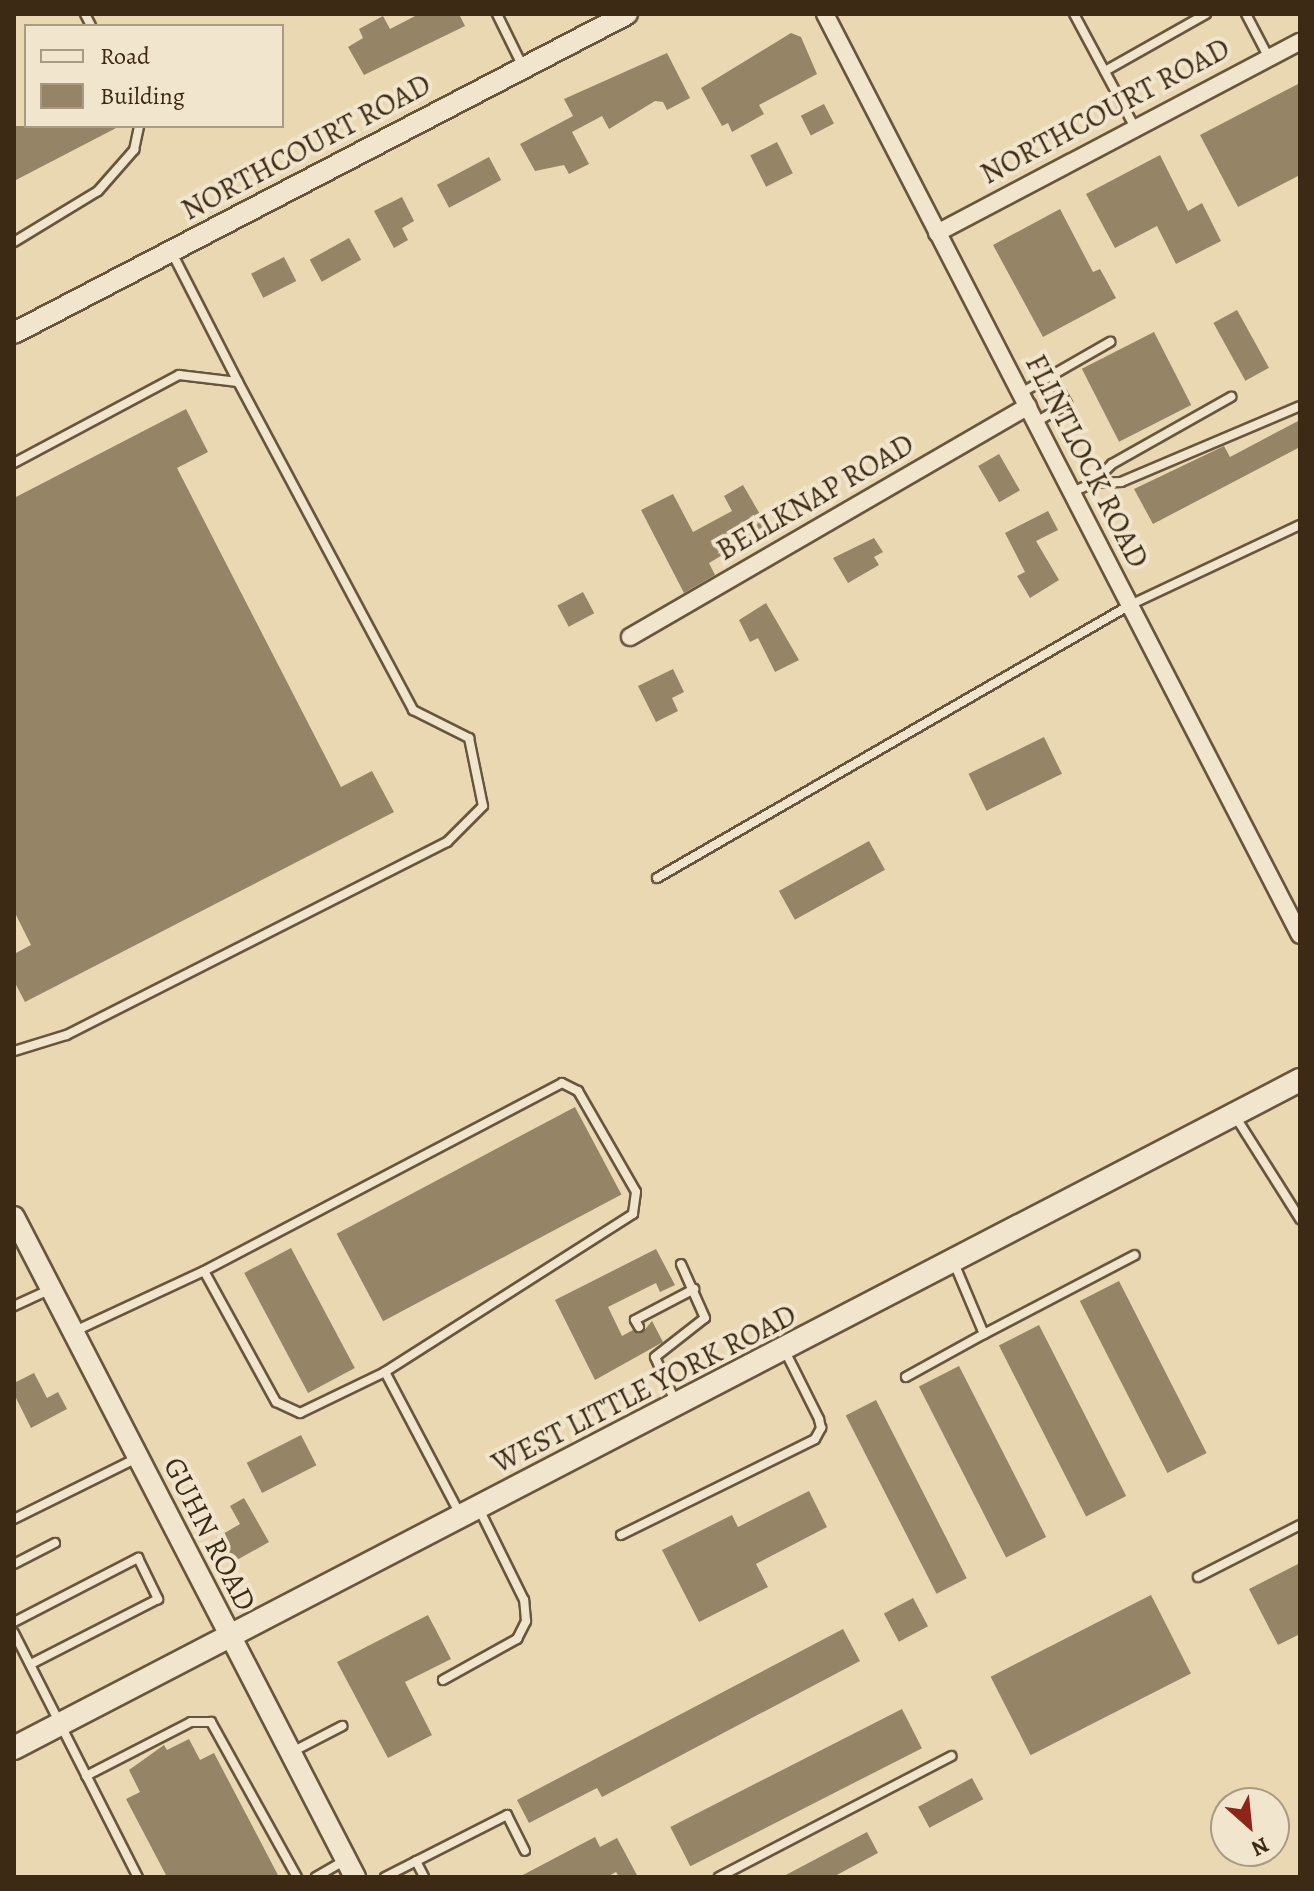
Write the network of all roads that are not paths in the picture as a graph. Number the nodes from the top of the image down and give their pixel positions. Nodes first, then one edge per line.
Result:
1 (497, 14) edge
2 (627, 14) edge
3 (825, 14) edge
4 (1074, 14) edge
5 (1206, 14) edge
6 (1246, 14) edge
7 (1300, 42) edge
8 (1269, 58) junction
9 (523, 68) junction
10 (1105, 71) junction
11 (139, 128) edge
12 (1135, 128) junction
13 (937, 233) junction
14 (14, 242) edge
15 (171, 251) junction
16 (14, 333) edge
17 (1110, 342) dead end
18 (1051, 375) junction
19 (238, 382) junction
20 (1231, 397) dead end
21 (1024, 400) junction
22 (1300, 406) edge
23 (1036, 422) junction
24 (14, 463) edge
25 (1093, 483) junction
26 (1072, 492) junction
27 (1300, 525) edge
28 (1130, 605) junction
29 (630, 637) dead end
30 (657, 878) dead end
31 (1300, 935) edge
32 (14, 1051) edge
33 (1300, 1080) edge
34 (1234, 1115) junction
35 (14, 1217) edge
36 (1300, 1219) edge
37 (1135, 1255) dead end
38 (954, 1262) junction
39 (681, 1264) dead end
40 (204, 1271) junction
41 (51, 1288) junction
42 (694, 1289) junction
43 (14, 1306) edge
44 (639, 1327) dead end
45 (74, 1331) junction
46 (984, 1334) junction
47 (785, 1351) junction
48 (385, 1372) junction
49 (906, 1377) dead end
50 (677, 1406) junction
51 (137, 1458) junction
52 (470, 1512) junction
53 (14, 1519) edge
54 (1300, 1525) edge
55 (621, 1535) dead end
56 (55, 1543) dead end
57 (14, 1564) edge
58 (1198, 1577) dead end
59 (14, 1622) edge
60 (14, 1633) edge
61 (229, 1635) junction
62 (31, 1664) junction
63 (443, 1680) dead end
64 (60, 1724) junction
65 (342, 1726) dead end
66 (14, 1748) edge
67 (290, 1753) junction
68 (951, 1756) dead end
69 (86, 1776) junction
70 (525, 1851) dead end
71 (416, 1861) junction
72 (350, 1869) edge
73 (138, 1877) edge
74 (297, 1877) edge
75 (316, 1877) edge
76 (385, 1877) edge
77 (424, 1877) edge
78 (719, 1877) edge

1 - 9 lane
2 - 9 street, NORTHCOURT ROAD
3 - 13 street, FLINTLOCK ROAD
4 - 10 lane
5 - 10 lane
6 - 8 lane
7 - 8 street, NORTHCOURT ROAD
8 - 12 street, NORTHCOURT ROAD
9 - 15 street, NORTHCOURT ROAD
10 - 12 lane
11 - 14 lane
12 - 13 street, NORTHCOURT ROAD
13 - 21 street, FLINTLOCK ROAD
15 - 16 street, NORTHCOURT ROAD
15 - 19 lane
17 - 18 lane
18 - 21 lane
18 - 23 lane
19 - 24 lane
19 - 32 lane
20 - 25 lane
21 - 23 street, FLINTLOCK ROAD
21 - 29 street, BELLKNAP ROAD
22 - 25 lane
23 - 26 street, FLINTLOCK ROAD
25 - 26 lane
26 - 28 street, FLINTLOCK ROAD
27 - 28 lane
28 - 30 lane
28 - 31 street, FLINTLOCK ROAD
33 - 34 main road, WEST LITTLE YORK ROAD
34 - 36 lane
34 - 38 main road, WEST LITTLE YORK ROAD
35 - 41 street, GUHN ROAD
37 - 46 lane
38 - 46 lane
38 - 47 main road, WEST LITTLE YORK ROAD
39 - 42 lane
40 - 45 lane
40 - 48 lane
40 - 48 lane
41 - 43 lane
41 - 45 street, GUHN ROAD
42 - 44 lane
42 - 50 lane
45 - 51 street, GUHN ROAD
46 - 49 lane
47 - 50 main road, WEST LITTLE YORK ROAD
47 - 55 lane
48 - 52 lane
50 - 52 main road, WEST LITTLE YORK ROAD
51 - 53 lane
51 - 61 street, GUHN ROAD
52 - 61 main road, WEST LITTLE YORK ROAD
52 - 63 lane
54 - 58 lane
56 - 57 lane
59 - 62 lane
60 - 62 lane
61 - 64 main road, WEST LITTLE YORK ROAD
61 - 67 street, GUHN ROAD
62 - 64 lane
64 - 66 main road, WEST LITTLE YORK ROAD
64 - 69 lane
65 - 67 lane
67 - 72 street, GUHN ROAD
68 - 78 lane
69 - 73 lane
69 - 74 lane
70 - 71 lane
71 - 76 lane
71 - 77 lane
72 - 75 lane

